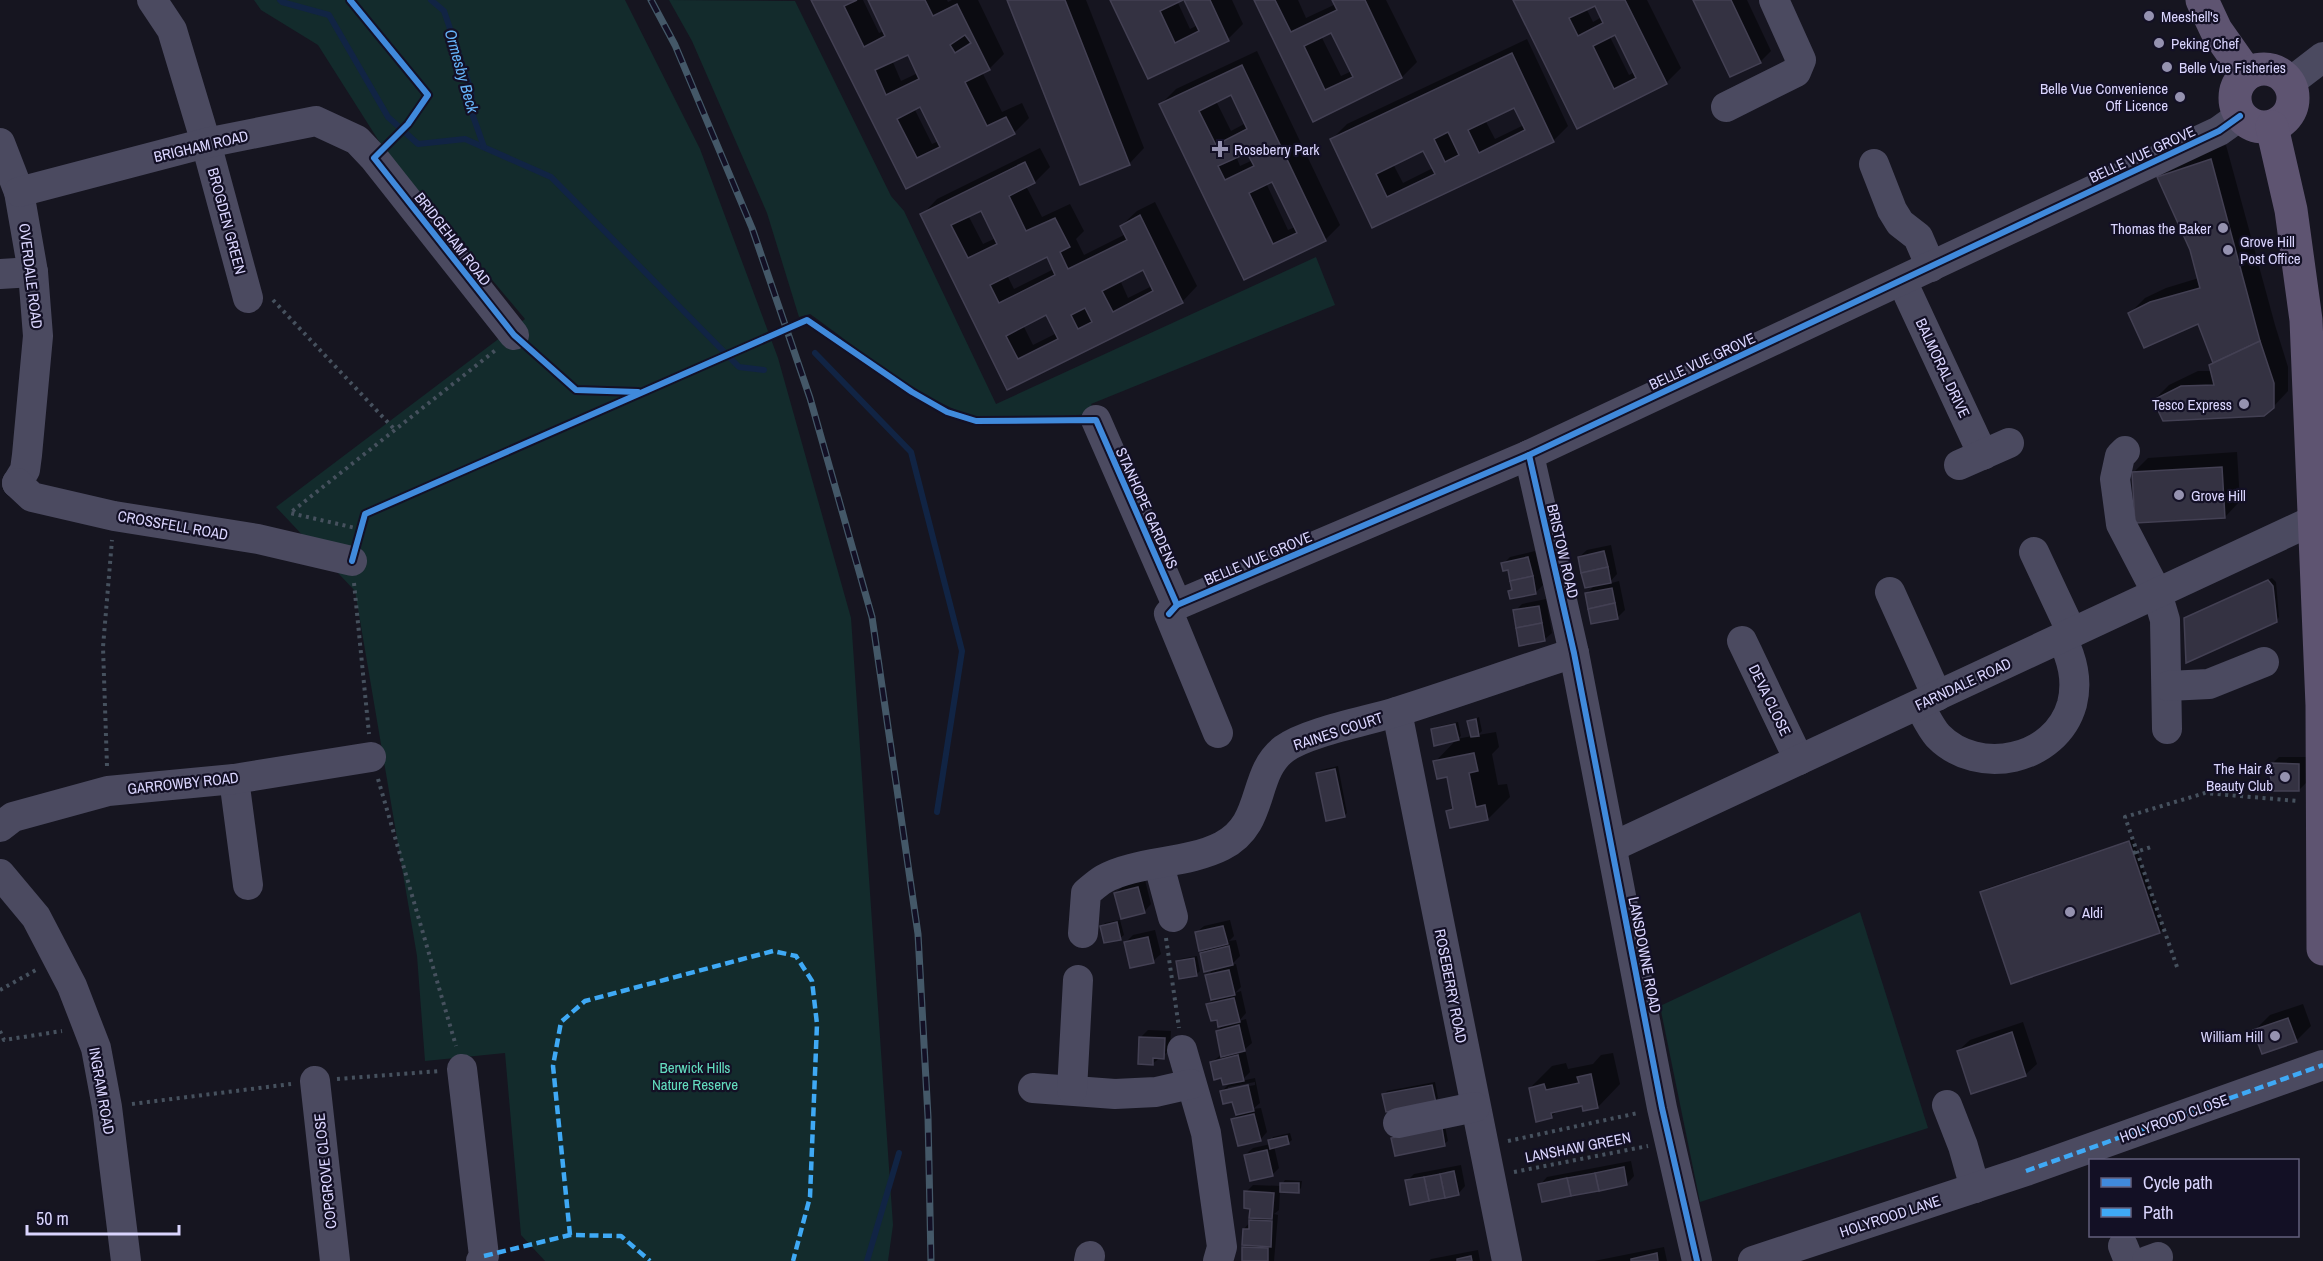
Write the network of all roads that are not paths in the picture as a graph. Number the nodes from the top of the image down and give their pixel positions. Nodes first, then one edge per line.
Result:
1 (153, 0) edge
2 (1774, 0) edge
3 (2202, 0) edge
4 (2323, 57) edge
5 (2247, 74) junction
6 (2289, 83) junction
7 (1726, 107) dead end
8 (2240, 116) junction
9 (2272, 127) junction
10 (0, 143) edge
11 (206, 143) junction
12 (374, 158) joint
13 (1874, 165) dead end
14 (19, 192) junction
15 (1931, 267) junction
16 (33, 272) junction
17 (0, 274) edge
18 (1902, 281) junction
19 (248, 298) road end
20 (514, 335) road end
21 (1096, 420) dead end
22 (2125, 451) dead end
23 (1984, 454) dead end
24 (1529, 455) junction
25 (9, 486) edge
26 (2314, 520) junction
27 (2034, 552) dead end
28 (352, 561) road end
29 (1890, 592) dead end
30 (2157, 593) junction
31 (1173, 610) junction
32 (2067, 635) junction
33 (1742, 641) dead end
34 (1574, 653) junction
35 (2264, 662) dead end
36 (2168, 686) junction
37 (1928, 700) junction
38 (1397, 712) junction
39 (2168, 729) dead end
40 (1218, 733) dead end
41 (371, 757) road end
42 (1799, 760) junction
43 (234, 779) junction
44 (2323, 803) edge
45 (0, 827) edge
46 (1612, 847) junction
47 (1159, 865) junction
48 (0, 874) edge
49 (248, 885) dead end
50 (1169, 925) road end
51 (1083, 933) dead end
52 (2323, 949) edge
53 (1078, 980) dead end
54 (1182, 1050) road end
55 (2323, 1065) edge
56 (462, 1069) road end
57 (315, 1081) road end
58 (1191, 1084) junction
59 (1033, 1088) dead end
60 (1072, 1090) junction
61 (1947, 1106) dead end
62 (1475, 1107) junction
63 (1398, 1123) dead end
64 (2026, 1171) joint
65 (1975, 1188) junction
66 (126, 1261) edge
67 (335, 1261) edge
68 (481, 1261) edge
69 (1218, 1261) edge
70 (1507, 1261) edge
71 (1697, 1261) edge
72 (1754, 1261) edge

1 - 11 street, BROGDEN GREEN
2 - 7 street
3 - 5 main road
4 - 6 street
5 - 6 main road
5 - 8 main road
6 - 9 main road
8 - 9 main road
8 - 15 street, BELLE VUE GROVE
9 - 26 main road
10 - 14 street, OVERDALE ROAD
11 - 12 street, BRIGHAM ROAD
11 - 14 street, BRIGHAM ROAD
11 - 19 street, BROGDEN GREEN
12 - 20 street, BRIDGEHAM ROAD
13 - 15 street
14 - 16 street, OVERDALE ROAD
15 - 18 street, BELLE VUE GROVE
16 - 17 street
16 - 25 street, OVERDALE ROAD
18 - 23 street, BALMORAL DRIVE
18 - 24 street, BELLE VUE GROVE
21 - 31 street, STANHOPE GARDENS
22 - 30 street
24 - 31 street, BELLE VUE GROVE
24 - 34 street, BRISTOW ROAD
25 - 28 street, CROSSFELL ROAD
26 - 30 street, FARNDALE ROAD
26 - 44 main road
27 - 32 street
29 - 37 street
30 - 32 street, FARNDALE ROAD
30 - 36 street
31 - 40 street, STANHOPE GARDENS
32 - 37 street, FARNDALE ROAD
32 - 37 street
33 - 42 street, DEVA CLOSE
34 - 38 street, RAINES COURT
34 - 46 street, LANSDOWNE ROAD
35 - 36 street
36 - 39 street
37 - 42 street, FARNDALE ROAD
38 - 47 street, RAINES COURT
38 - 62 street, ROSEBERRY ROAD
41 - 43 street, GARROWBY ROAD
42 - 46 street, FARNDALE ROAD
43 - 45 street, GARROWBY ROAD
43 - 49 street
44 - 52 main road
46 - 71 street, LANSDOWNE ROAD
47 - 50 street
47 - 51 street, RAINES COURT
48 - 66 street, INGRAM ROAD
53 - 60 street
54 - 58 street
55 - 64 street, HOLYROOD CLOSE
56 - 68 street
57 - 67 street, COPGROVE CLOSE
58 - 60 street
58 - 69 street
59 - 60 street
61 - 65 street
62 - 63 street
62 - 70 street, ROSEBERRY ROAD
64 - 65 street, HOLYROOD LANE
65 - 72 street, HOLYROOD LANE

